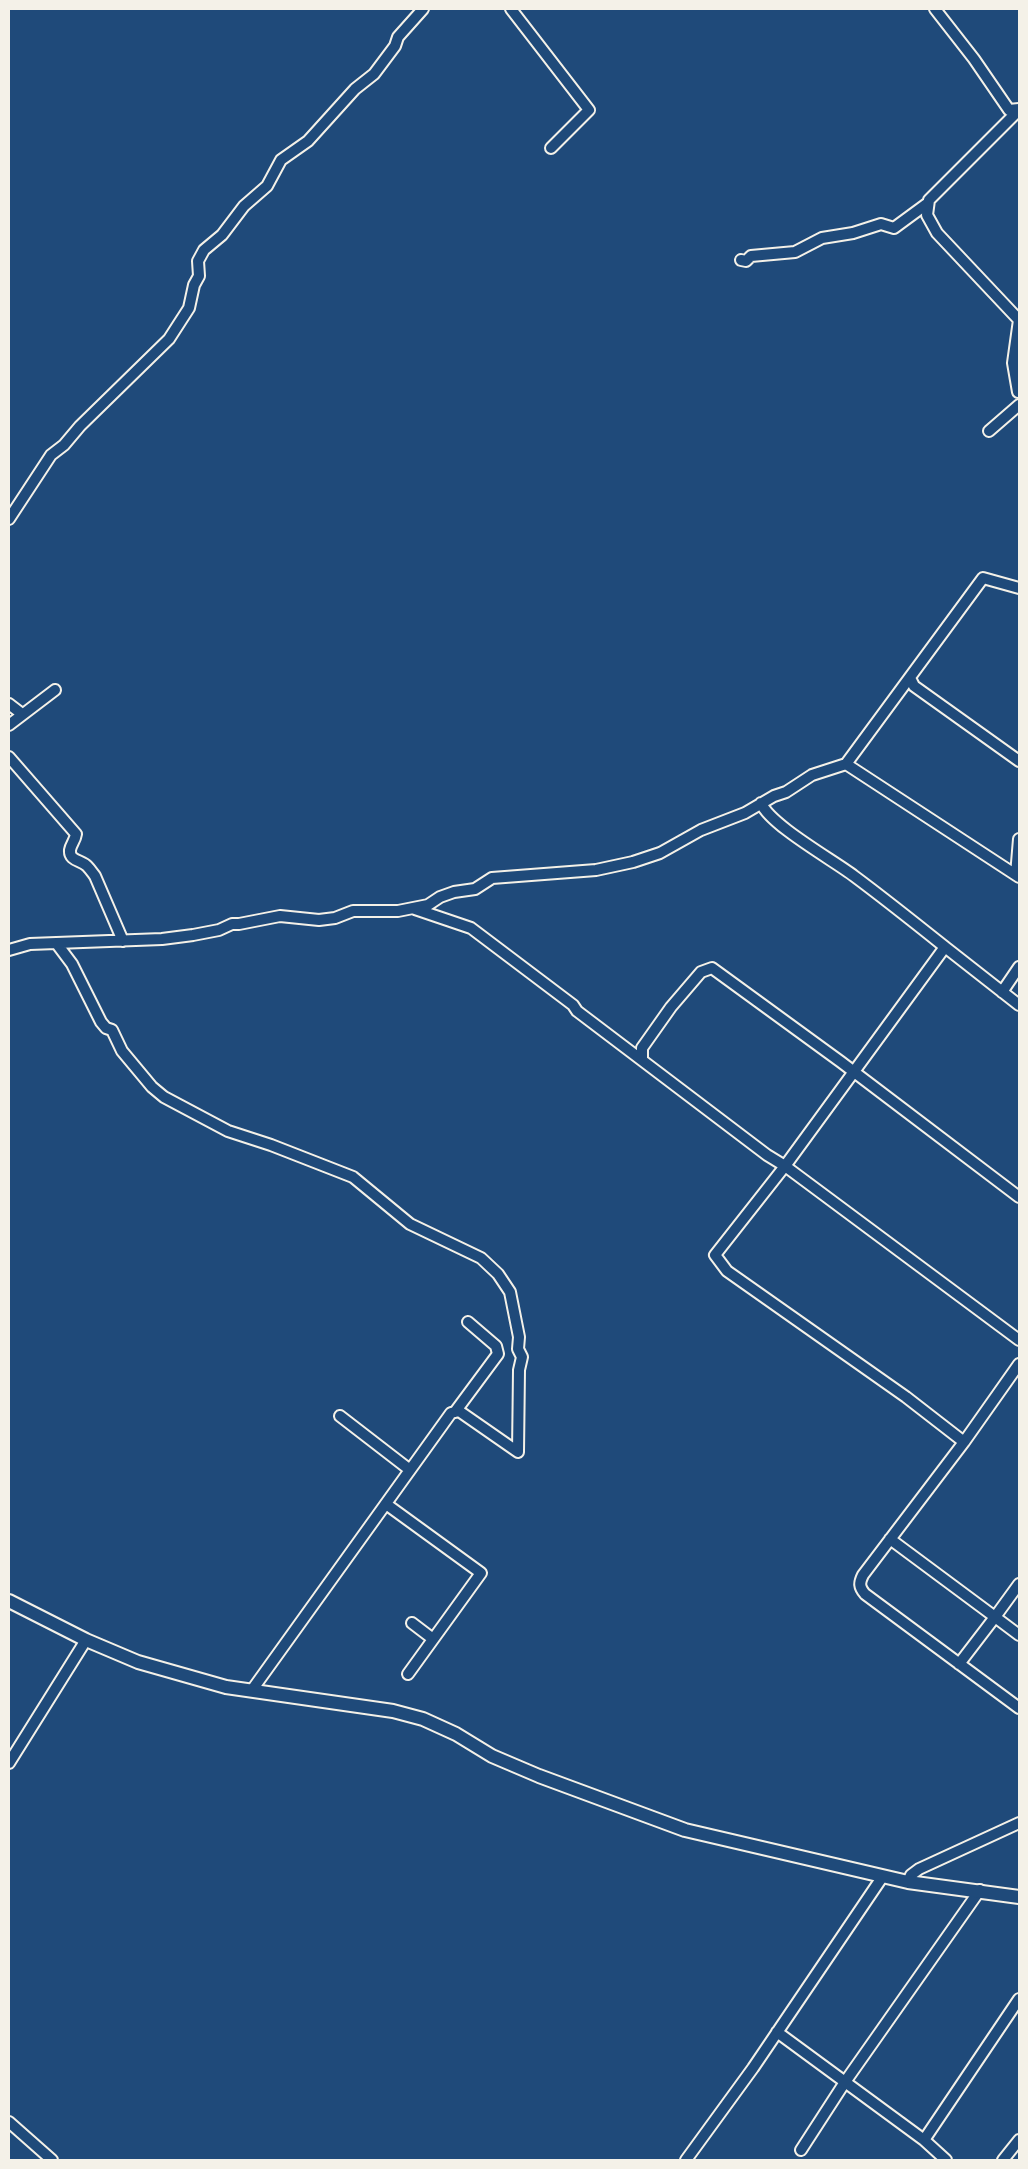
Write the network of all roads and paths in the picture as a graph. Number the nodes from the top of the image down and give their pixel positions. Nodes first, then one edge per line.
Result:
1 (423, 9) edge
2 (511, 9) edge
3 (935, 9) edge
4 (1019, 110) edge
5 (551, 148) dead end
6 (928, 203) junction
7 (741, 260) dead end
8 (1019, 320) edge
9 (1018, 392) dead end
10 (1019, 405) edge
11 (990, 431) dead end
12 (9, 518) edge
13 (1019, 588) edge
14 (910, 678) junction
15 (55, 690) dead end
16 (9, 704) edge
17 (22, 714) junction
18 (9, 726) edge
19 (9, 757) edge
20 (1019, 761) edge
21 (846, 764) junction
22 (761, 803) junction
23 (1019, 839) edge
24 (1018, 876) edge
25 (414, 908) junction
26 (123, 941) junction
27 (57, 944) junction
28 (945, 947) junction
29 (9, 950) edge
30 (1019, 967) edge
31 (1002, 992) junction
32 (1019, 1005) edge
33 (642, 1060) junction
34 (854, 1072) junction
35 (785, 1166) junction
36 (1019, 1197) edge
37 (468, 1322) dead end
38 (1019, 1340) edge
39 (1018, 1371) edge
40 (455, 1412) junction
41 (340, 1416) dead end
42 (964, 1442) junction
43 (410, 1470) junction
44 (386, 1504) junction
45 (890, 1539) junction
46 (1019, 1584) edge
47 (9, 1601) edge
48 (995, 1617) junction
49 (412, 1623) dead end
50 (1019, 1635) edge
51 (433, 1639) junction
52 (86, 1640) junction
53 (959, 1664) junction
54 (408, 1674) dead end
55 (252, 1690) junction
56 (1019, 1708) edge
57 (9, 1763) edge
58 (1019, 1823) edge
59 (883, 1876) junction
60 (908, 1882) junction
61 (980, 1890) junction
62 (1019, 1897) edge
63 (1019, 1999) edge
64 (777, 2032) junction
65 (845, 2082) junction
66 (9, 2122) edge
67 (924, 2140) junction
68 (1019, 2140) edge
69 (801, 2150) dead end
70 (52, 2160) edge
71 (686, 2160) edge
72 (946, 2160) edge
73 (1003, 2160) edge

1 - 12 street
2 - 5 street
3 - 4 street
4 - 6 street
6 - 7 street
6 - 8 street
8 - 9 street
10 - 11 street
13 - 14 street
14 - 20 street
14 - 21 street
15 - 17 street
16 - 17 street
17 - 18 street
19 - 26 street
21 - 22 street
21 - 24 street
22 - 25 street
22 - 28 street
23 - 24 street
25 - 26 street
25 - 33 street
26 - 27 street
27 - 29 street
27 - 40 street
28 - 31 street
28 - 34 street
30 - 31 street
31 - 32 street
33 - 34 street
33 - 35 street
34 - 35 street
34 - 36 street
35 - 38 street
35 - 42 street
37 - 40 street
39 - 42 street
40 - 43 street
41 - 43 street
42 - 45 street
43 - 44 street
44 - 51 street
44 - 55 street
45 - 48 street
45 - 53 street
46 - 48 street
47 - 52 street
48 - 50 street
48 - 53 street
49 - 51 street
51 - 54 street
52 - 55 street
52 - 57 street
53 - 56 street
55 - 59 street
58 - 60 street
59 - 60 street
59 - 64 street
60 - 61 street
61 - 62 street
61 - 65 street
63 - 67 street
64 - 65 street
64 - 71 street
65 - 67 street
65 - 69 street
66 - 70 street
67 - 72 street
68 - 73 street

